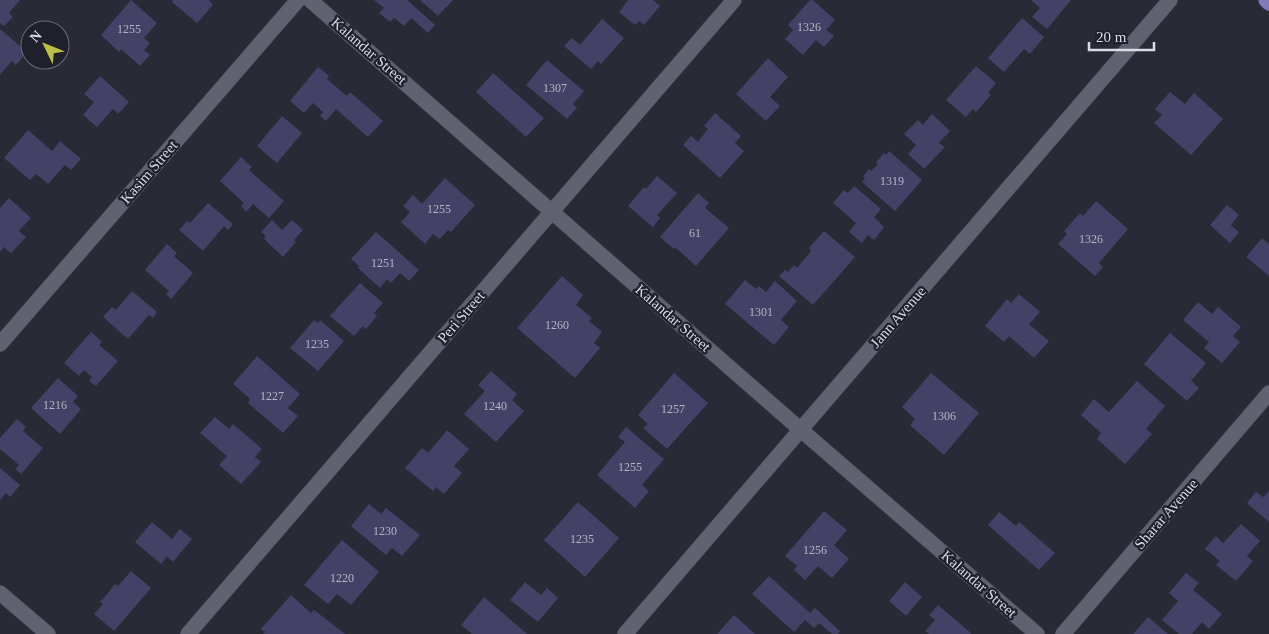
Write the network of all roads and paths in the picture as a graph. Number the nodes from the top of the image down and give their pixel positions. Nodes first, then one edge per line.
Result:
1 (298, 0) edge
2 (310, 0) edge
3 (734, 0) edge
4 (1170, 0) edge
5 (1266, 0) edge
6 (1269, 3) edge
7 (552, 211) junction
8 (0, 344) edge
9 (1269, 394) edge
10 (801, 430) junction
11 (0, 593) edge
12 (48, 634) edge
13 (188, 634) edge
14 (625, 634) edge
15 (1037, 634) edge
16 (1063, 634) edge

1 - 8 street, Kasim Street
2 - 7 street, Kalandar Street
3 - 7 street, Peri Street
4 - 10 street, Jann Avenue
5 - 6 main road
7 - 10 street, Kalandar Street
7 - 13 street, Peri Street
9 - 16 street, Sharar Avenue
10 - 14 street, Jann Avenue
10 - 15 street, Kalandar Street
11 - 12 street

